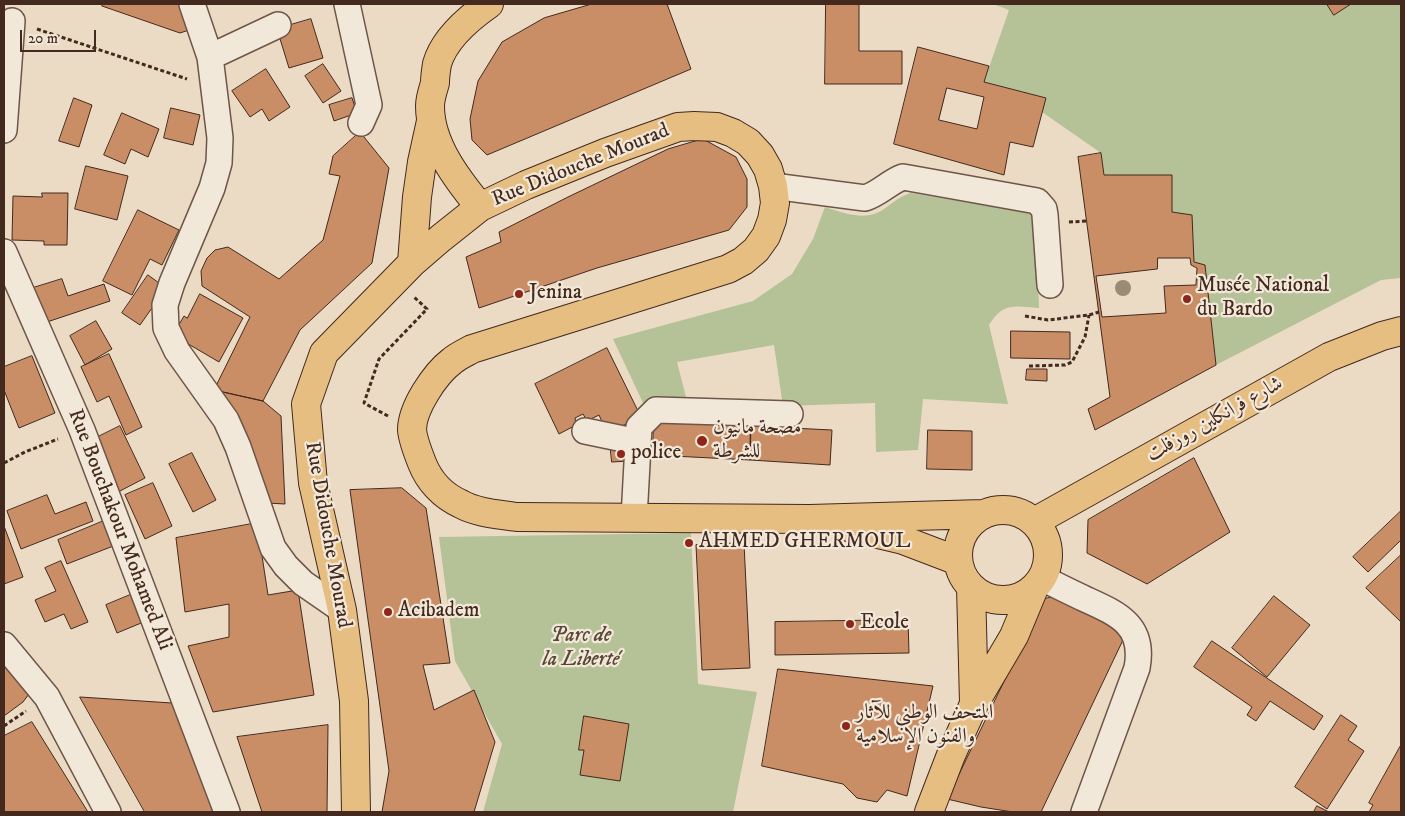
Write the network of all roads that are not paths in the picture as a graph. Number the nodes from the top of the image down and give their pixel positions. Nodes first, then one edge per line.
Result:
1 (192, 4) edge
2 (346, 4) edge
3 (489, 4) edge
4 (10, 19) edge
5 (278, 25) dead end
6 (210, 57) junction
7 (431, 121) junction
8 (361, 123) dead end
9 (4, 130) edge
10 (774, 186) junction
11 (480, 207) junction
12 (4, 252) edge
13 (404, 272) junction
14 (1050, 286) dead end
15 (1401, 331) edge
16 (790, 414) dead end
17 (585, 431) dead end
18 (638, 442) junction
19 (983, 514) junction
20 (634, 518) junction
21 (810, 519) junction
22 (1034, 522) junction
23 (958, 561) junction
24 (1038, 583) junction
25 (971, 587) junction
26 (342, 610) junction
27 (4, 645) edge
28 (974, 704) junction
29 (108, 812) edge
30 (227, 812) edge
31 (356, 812) edge
32 (929, 812) edge
33 (1084, 812) edge

1 - 6 street
2 - 8 street
3 - 7 main road
4 - 9 street
5 - 6 street
6 - 26 street
7 - 11 main road
7 - 13 main road
10 - 11 main road, Rue Didouche Mourad
10 - 14 street
10 - 20 main road, Rue Didouche Mourad
11 - 13 main road, Rue Didouche Mourad
12 - 30 street, Rue Bouchakour Mohamed Ali
13 - 26 main road, Rue Didouche Mourad
15 - 22 main road, شارع فرانكلين روزفلت
16 - 18 street
17 - 18 street
18 - 20 street
19 - 21 main road
19 - 22 main road
19 - 23 main road
20 - 21 main road
21 - 23 main road
22 - 24 main road
23 - 25 main road
24 - 25 main road
24 - 28 main road
24 - 33 street
25 - 28 main road
26 - 31 main road, Rue Didouche Mourad
27 - 29 street
28 - 32 main road

